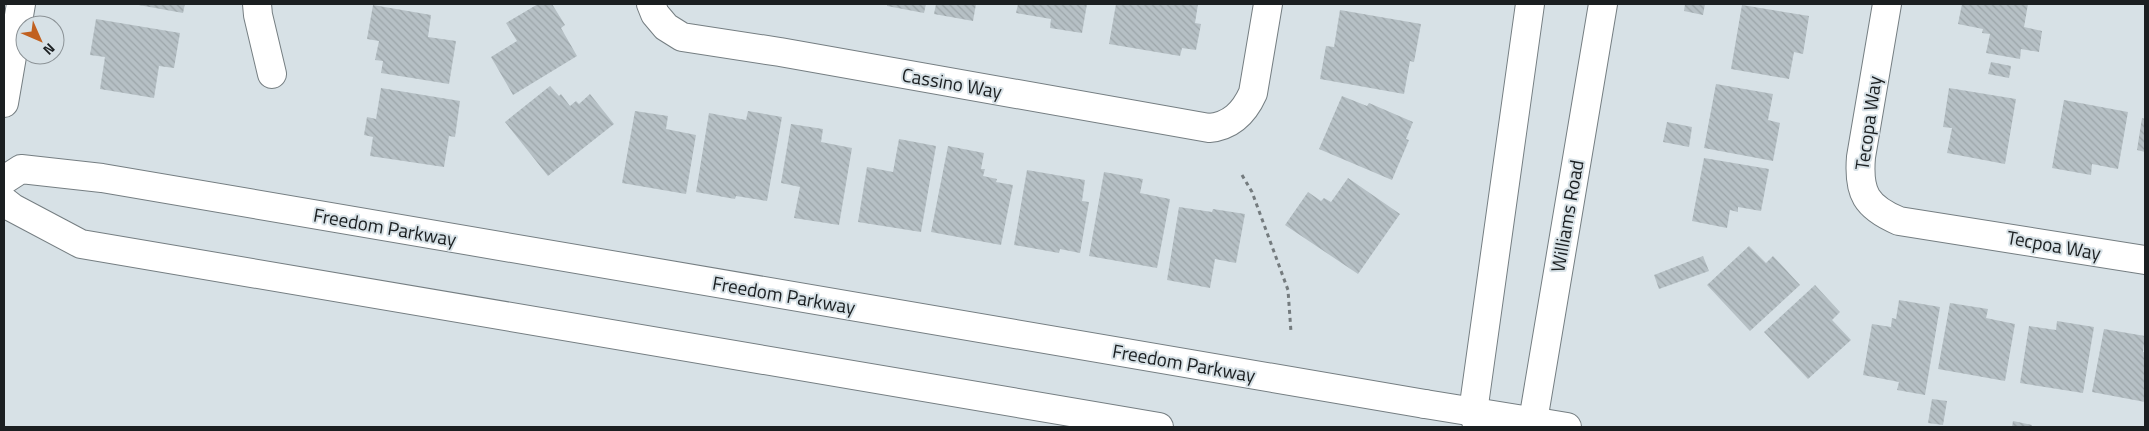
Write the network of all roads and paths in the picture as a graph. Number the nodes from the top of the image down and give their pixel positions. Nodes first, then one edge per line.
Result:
1 (21, 4) edge
2 (257, 4) edge
3 (651, 4) edge
4 (1268, 4) edge
5 (1530, 4) edge
6 (1603, 4) edge
7 (1887, 4) edge
8 (272, 74) dead end
9 (4, 104) edge
10 (1242, 175) dead end
11 (4, 180) edge
12 (4, 201) edge
13 (1963, 230) joint
14 (2145, 260) edge
15 (1292, 332) dead end
16 (1475, 420) edge
17 (1531, 424) edge
18 (1159, 427) edge
19 (1567, 427) edge

1 - 9 street
2 - 8 street
3 - 4 street, Cassino Way
5 - 16 street
6 - 17 street, Williams Road
7 - 13 street, Tecopa Way
10 - 15 path
11 - 16 street, Freedom Parkway
12 - 18 street
13 - 14 street, Tecpoa Way
16 - 17 street, Freedom Parkway
17 - 19 street, Freedom Parkway

